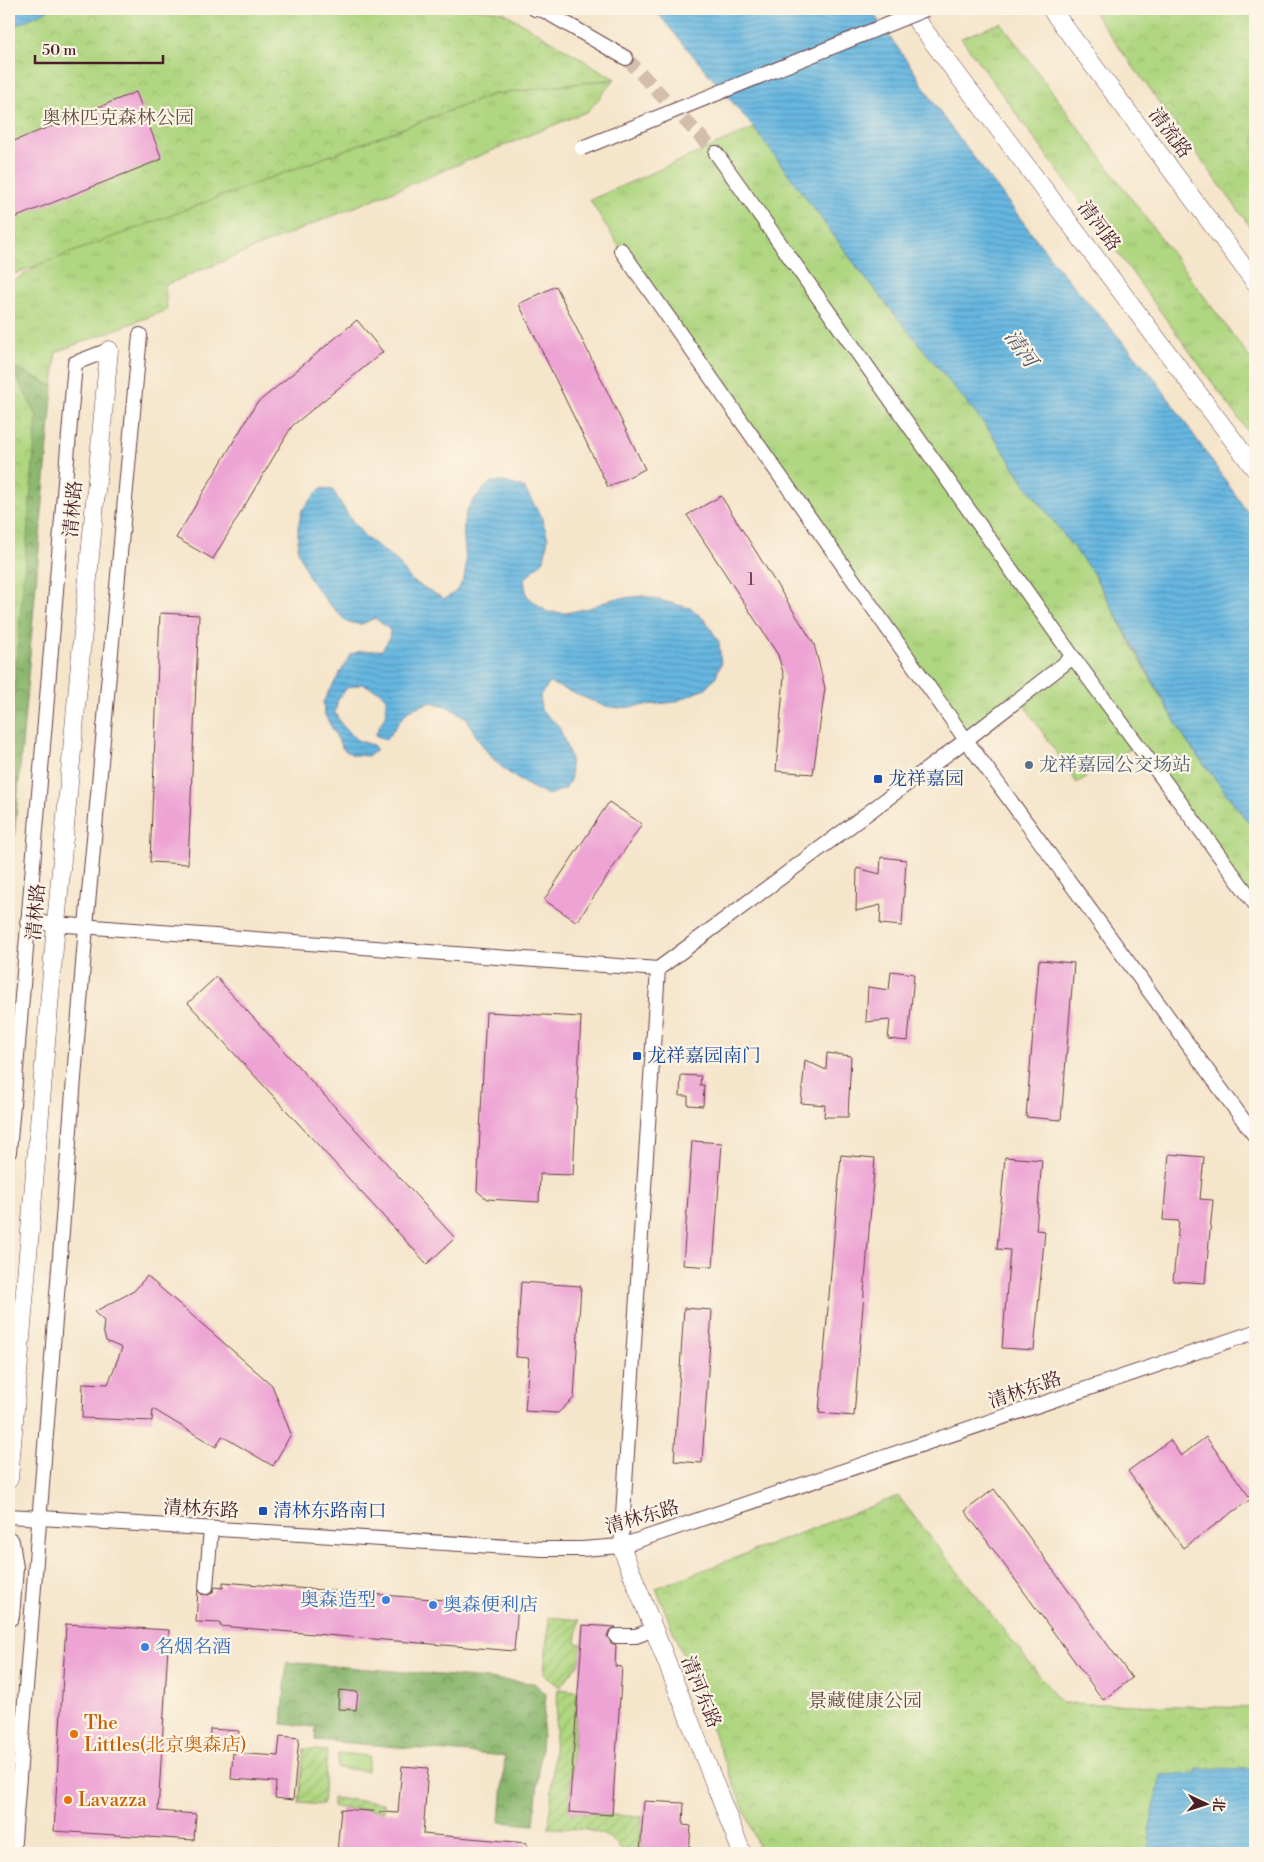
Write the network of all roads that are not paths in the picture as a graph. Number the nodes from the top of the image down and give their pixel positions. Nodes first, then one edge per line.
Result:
1 (535, 9) edge
2 (908, 9) edge
3 (926, 9) edge
4 (1051, 9) edge
5 (626, 58) tunnel mouth
6 (582, 148) dead end
7 (716, 153) tunnel mouth
8 (621, 250) dead end
9 (1255, 282) edge
10 (140, 335) dead end
11 (109, 350) joint
12 (1255, 469) edge
13 (1073, 657) junction
14 (966, 740) junction
15 (1255, 904) edge
16 (27, 922) junction
17 (56, 924) junction
18 (86, 926) junction
19 (658, 969) junction
20 (1255, 1136) edge
21 (9, 1152) edge
22 (1255, 1332) edge
23 (9, 1479) edge
24 (9, 1516) edge
25 (40, 1518) junction
26 (210, 1529) junction
27 (9, 1542) edge
28 (622, 1546) junction
29 (206, 1587) dead end
30 (9, 1616) edge
31 (644, 1633) dead end
32 (616, 1636) dead end
33 (13, 1853) edge
34 (742, 1853) edge

1 - 5 street
2 - 12 street, 清河路
3 - 6 street, bridge
4 - 9 street, 清流路
7 - 13 street
8 - 14 street
10 - 18 street
11 - 16 street
11 - 17 street, 清林路
13 - 14 street
13 - 15 street
14 - 19 street
14 - 20 street
16 - 17 street
16 - 21 street
17 - 18 street
17 - 23 street, 清林路
18 - 19 street
18 - 25 street
19 - 28 street
22 - 28 street, 清林东路
24 - 25 street, 清林东路
25 - 26 street, 清林东路
25 - 33 street
26 - 28 street, 清林东路
26 - 29 street
27 - 30 main road
28 - 34 street, 清河东路
31 - 32 street

